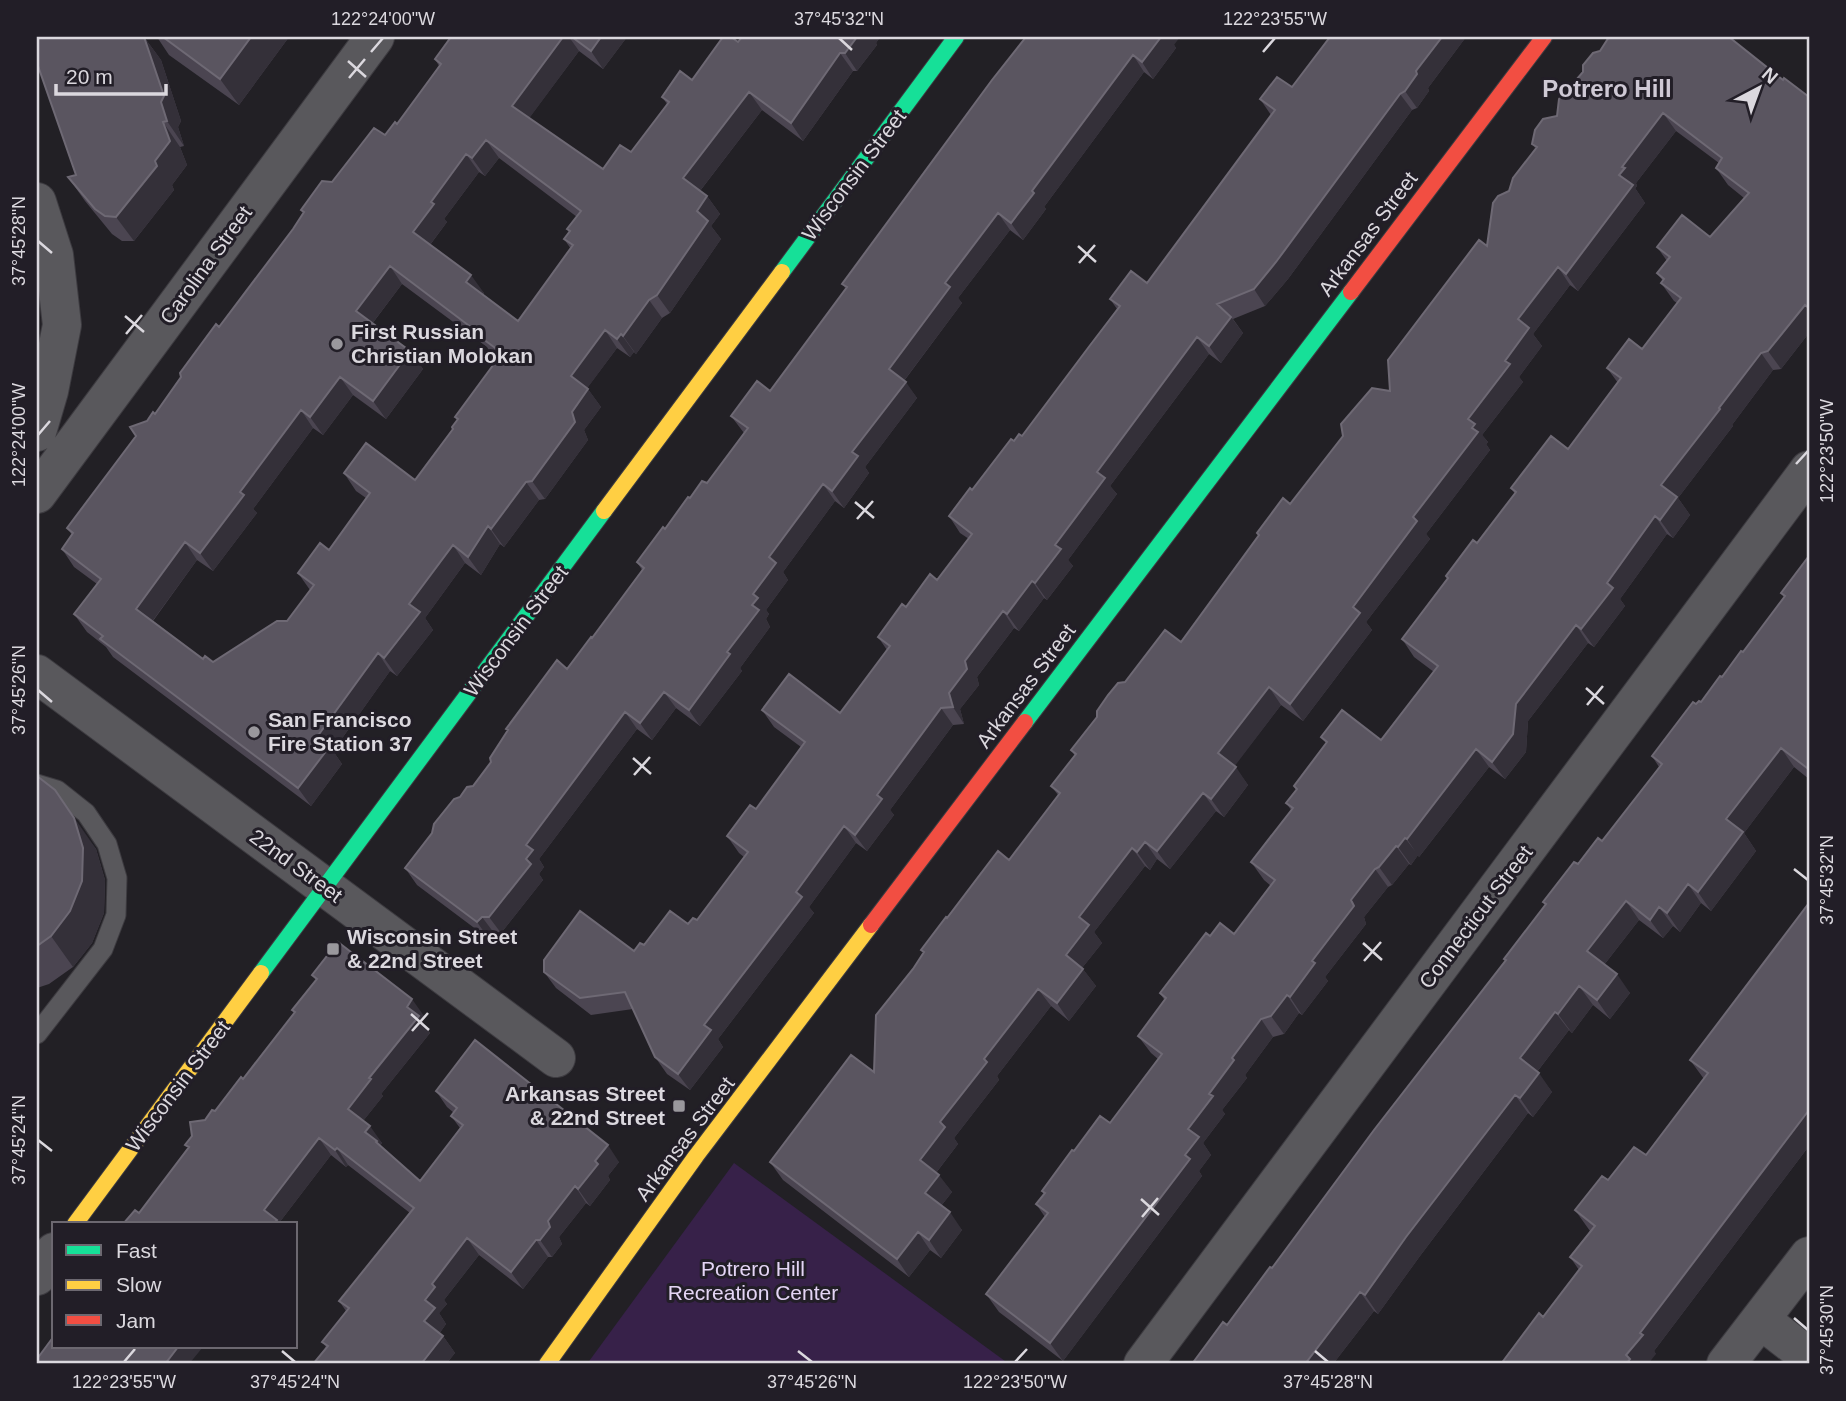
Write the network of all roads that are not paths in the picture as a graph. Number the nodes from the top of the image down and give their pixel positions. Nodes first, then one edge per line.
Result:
1 (375, 37) edge
2 (956, 37) edge
3 (1544, 37) edge
4 (37, 202) edge
5 (37, 432) edge
6 (1809, 470) edge
7 (37, 494) edge
8 (37, 674) edge
9 (37, 783) edge
10 (326, 888) junction
11 (37, 1034) edge
12 (556, 1058) dead end
13 (76, 1222) edge
14 (52, 1255) edge
15 (1809, 1256) edge
16 (37, 1276) edge
17 (1761, 1320) junction
18 (1809, 1357) edge
19 (547, 1364) edge
20 (1143, 1364) edge
21 (1726, 1364) edge

1 - 7 street, Carolina Street
2 - 10 street, Wisconsin Street
3 - 19 street, Arkansas Street
4 - 5 street
6 - 20 street, Connecticut Street
8 - 10 street, 22nd Street
9 - 11 lane
10 - 12 street, 22nd Street
10 - 13 street, Wisconsin Street
14 - 16 street
15 - 17 street
17 - 18 street
17 - 21 street

